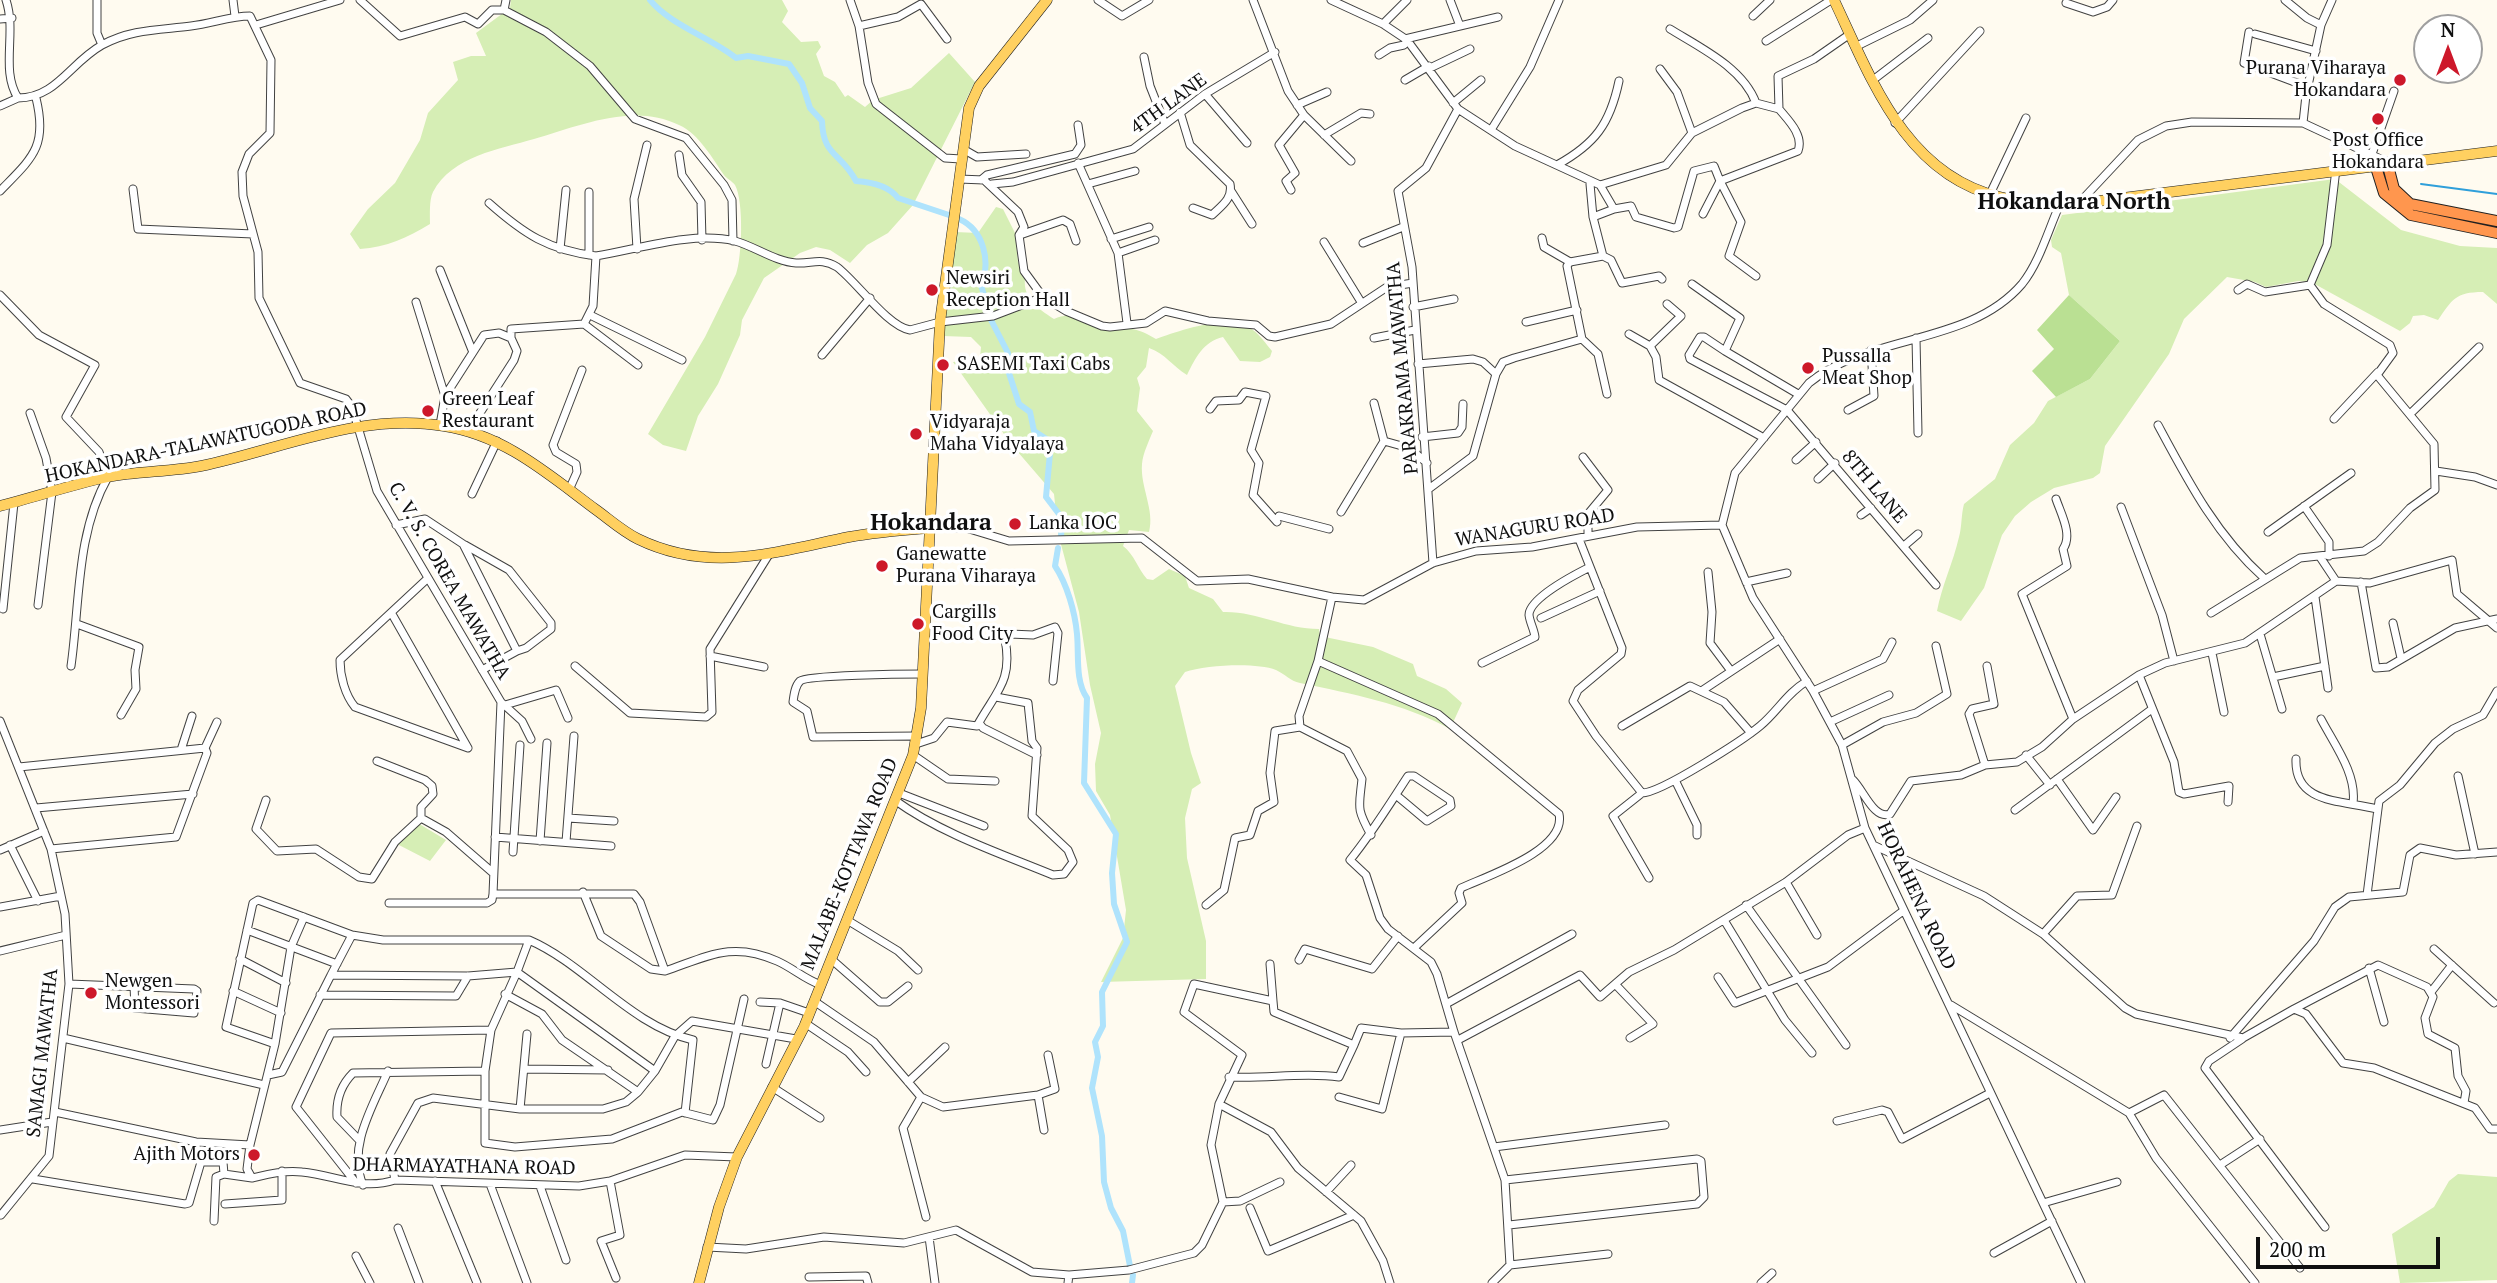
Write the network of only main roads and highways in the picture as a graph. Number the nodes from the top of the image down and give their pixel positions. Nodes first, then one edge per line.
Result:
1 (1047, 0) edge
2 (1833, 0) edge
3 (2497, 151) edge
4 (2374, 159) junction
5 (2387, 162) junction
6 (2497, 221) edge
7 (2497, 233) edge
8 (0, 506) edge
9 (928, 528) junction
10 (699, 1283) edge

1 - 9 main road, MALABE-KOTTAWA ROAD
2 - 4 main road
3 - 5 main road
4 - 5 main road
4 - 7 highway
5 - 6 highway
8 - 9 main road, HOKANDARA-TALAWATUGODA ROAD
9 - 10 main road, MALABE-KOTTAWA ROAD

